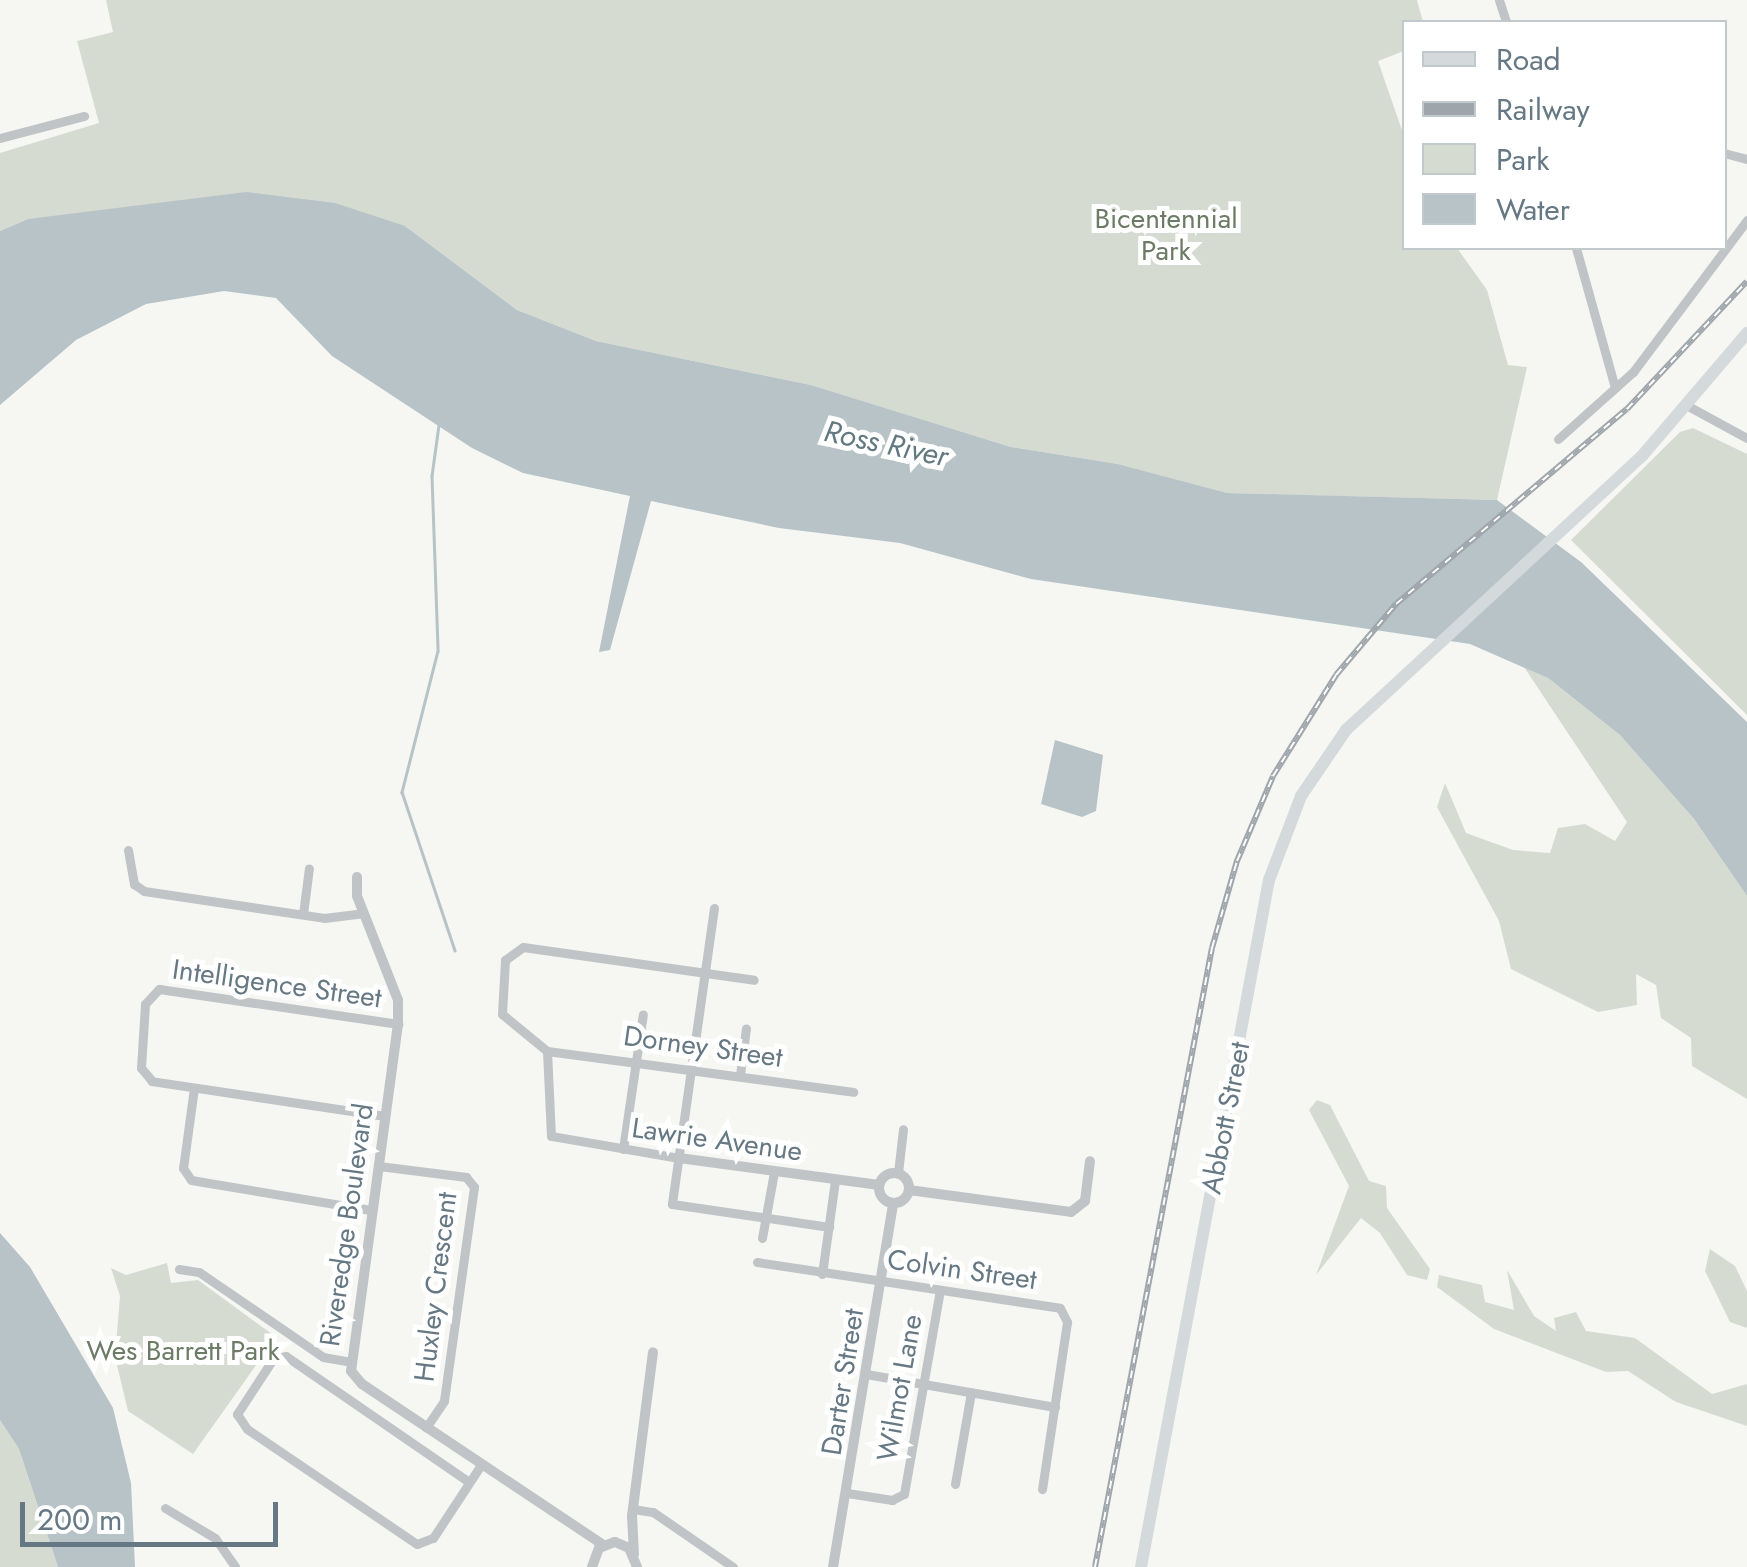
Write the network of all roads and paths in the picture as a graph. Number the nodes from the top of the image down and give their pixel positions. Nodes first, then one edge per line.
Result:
1 (84, 116) dead end
2 (0, 138) edge
3 (1747, 220) edge
4 (1727, 246) edge
5 (1577, 250) edge
6 (1724, 250) edge
7 (1747, 332) edge
8 (1616, 388) junction
9 (1688, 406) junction
10 (1747, 438) edge
11 (1558, 440) dead end
12 (128, 850) dead end
13 (309, 868) dead end
14 (357, 877) dead end
15 (714, 908) dead end
16 (363, 913) junction
17 (303, 914) junction
18 (705, 973) junction
19 (754, 980) dead end
20 (643, 1014) dead end
21 (398, 1024) junction
22 (746, 1028) dead end
23 (547, 1051) junction
24 (636, 1060) junction
25 (691, 1068) junction
26 (740, 1076) junction
27 (194, 1088) junction
28 (853, 1092) dead end
29 (385, 1116) junction
30 (903, 1128) dead end
31 (623, 1149) junction
32 (679, 1158) junction
33 (1090, 1161) dead end
34 (379, 1166) junction
35 (774, 1172) junction
36 (898, 1173) junction
37 (836, 1180) junction
38 (879, 1186) junction
39 (909, 1190) junction
40 (893, 1203) junction
41 (371, 1210) junction
42 (767, 1217) junction
43 (829, 1227) junction
44 (762, 1238) dead end
45 (757, 1262) dead end
46 (179, 1269) dead end
47 (822, 1274) junction
48 (882, 1282) junction
49 (940, 1290) junction
50 (653, 1352) dead end
51 (350, 1362) junction
52 (866, 1374) junction
53 (925, 1384) junction
54 (971, 1392) junction
55 (1055, 1407) junction
56 (426, 1428) junction
57 (481, 1465) junction
58 (469, 1482) junction
59 (955, 1484) dead end
60 (1042, 1489) dead end
61 (848, 1493) junction
62 (165, 1508) dead end
63 (633, 1512) junction
64 (576, 1530) junction
65 (609, 1544) junction
66 (592, 1562) edge
67 (638, 1562) edge
68 (235, 1567) edge
69 (733, 1567) edge
70 (833, 1567) edge
71 (1141, 1567) edge

1 - 2 street
3 - 4 street
5 - 8 street
6 - 8 street
7 - 9 main road, Abbott Street
8 - 11 street
9 - 10 street
9 - 71 main road, Abbott Street
12 - 17 street
13 - 17 street
14 - 16 street, Riveredge Boulevard
15 - 18 street
16 - 17 street
16 - 21 street, Riveredge Boulevard
18 - 19 street
18 - 23 street
18 - 25 street
20 - 24 street
21 - 27 street, Intelligence Street
21 - 29 street, Riveredge Boulevard
22 - 26 street
23 - 24 street, Dorney Street
23 - 31 street, Lawrie Avenue
24 - 25 street, Dorney Street
24 - 31 street
25 - 26 street, Dorney Street
25 - 32 street
26 - 28 street, Dorney Street
27 - 29 street
27 - 41 street
29 - 34 street, Riveredge Boulevard
30 - 36 street
31 - 32 street, Lawrie Avenue
32 - 35 street, Lawrie Avenue
32 - 42 street
33 - 39 street
34 - 41 street, Riveredge Boulevard
34 - 56 street, Huxley Crescent
35 - 37 street, Lawrie Avenue
35 - 42 street
36 - 38 street
36 - 39 street
37 - 38 street, Lawrie Avenue
37 - 43 street
38 - 40 street
39 - 40 street
40 - 48 street, Darter Street
41 - 51 street, Riveredge Boulevard
42 - 43 street
42 - 44 street
43 - 47 street
45 - 47 street, Colvin Street
46 - 51 street
47 - 48 street, Colvin Street
48 - 49 street, Colvin Street
48 - 52 street, Darter Street
49 - 53 street, Wilmot Lane
49 - 55 street, Colvin Street
50 - 63 street
51 - 56 street, Riveredge Boulevard
52 - 53 street
52 - 61 street, Darter Street
53 - 54 street
53 - 61 street, Wilmot Lane
54 - 55 street
54 - 59 street
55 - 60 street
56 - 57 street, Riveredge Boulevard
57 - 58 street
57 - 64 street, Riveredge Boulevard
58 - 58 street
61 - 70 street, Darter Street
62 - 68 street
63 - 65 street
63 - 67 street
63 - 69 street
64 - 65 street, Riveredge Boulevard
64 - 66 street, Riveredge Boulevard
65 - 66 street
65 - 67 street, Riveredge Boulevard

